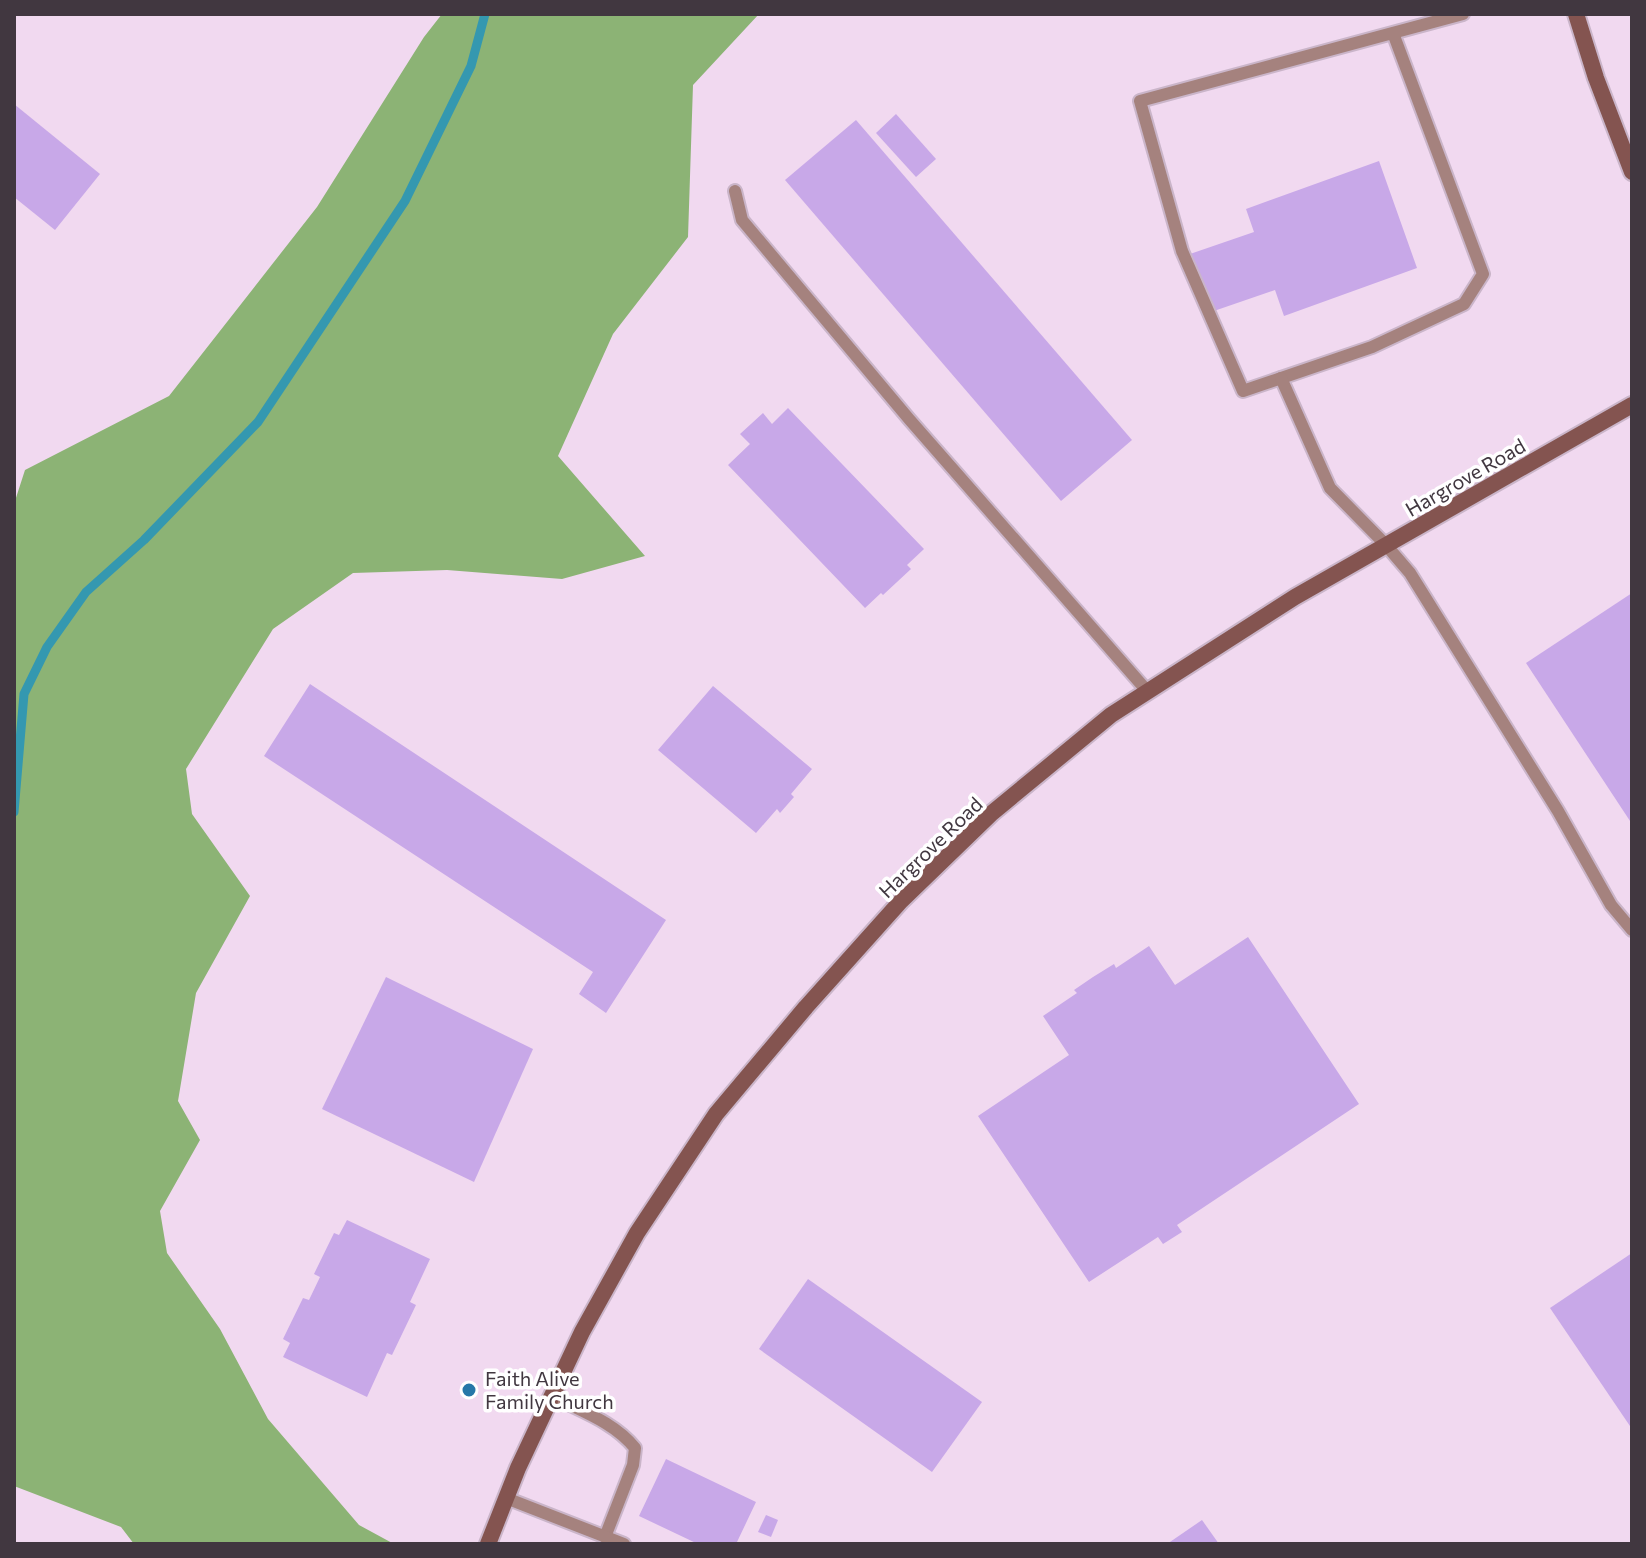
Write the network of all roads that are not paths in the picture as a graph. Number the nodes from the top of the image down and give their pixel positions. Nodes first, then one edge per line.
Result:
1 (1463, 14) edge
2 (1576, 14) edge
3 (1393, 33) junction
4 (1632, 172) edge
5 (735, 191) dead end
6 (1281, 378) junction
7 (1632, 405) edge
8 (1386, 545) junction
9 (1148, 692) junction
10 (1632, 930) edge
11 (552, 1396) junction
12 (506, 1498) junction
13 (605, 1537) junction
14 (488, 1544) edge
15 (624, 1544) edge

1 - 3 lane
2 - 4 street
3 - 6 lane
3 - 6 lane
5 - 9 lane
6 - 8 lane
7 - 8 street, Hargrove Road
8 - 9 street, Hargrove Road
8 - 10 lane
9 - 11 street, Hargrove Road
11 - 12 street, Hargrove Road
11 - 13 lane
12 - 13 lane
12 - 14 street, Hargrove Road
13 - 15 lane

